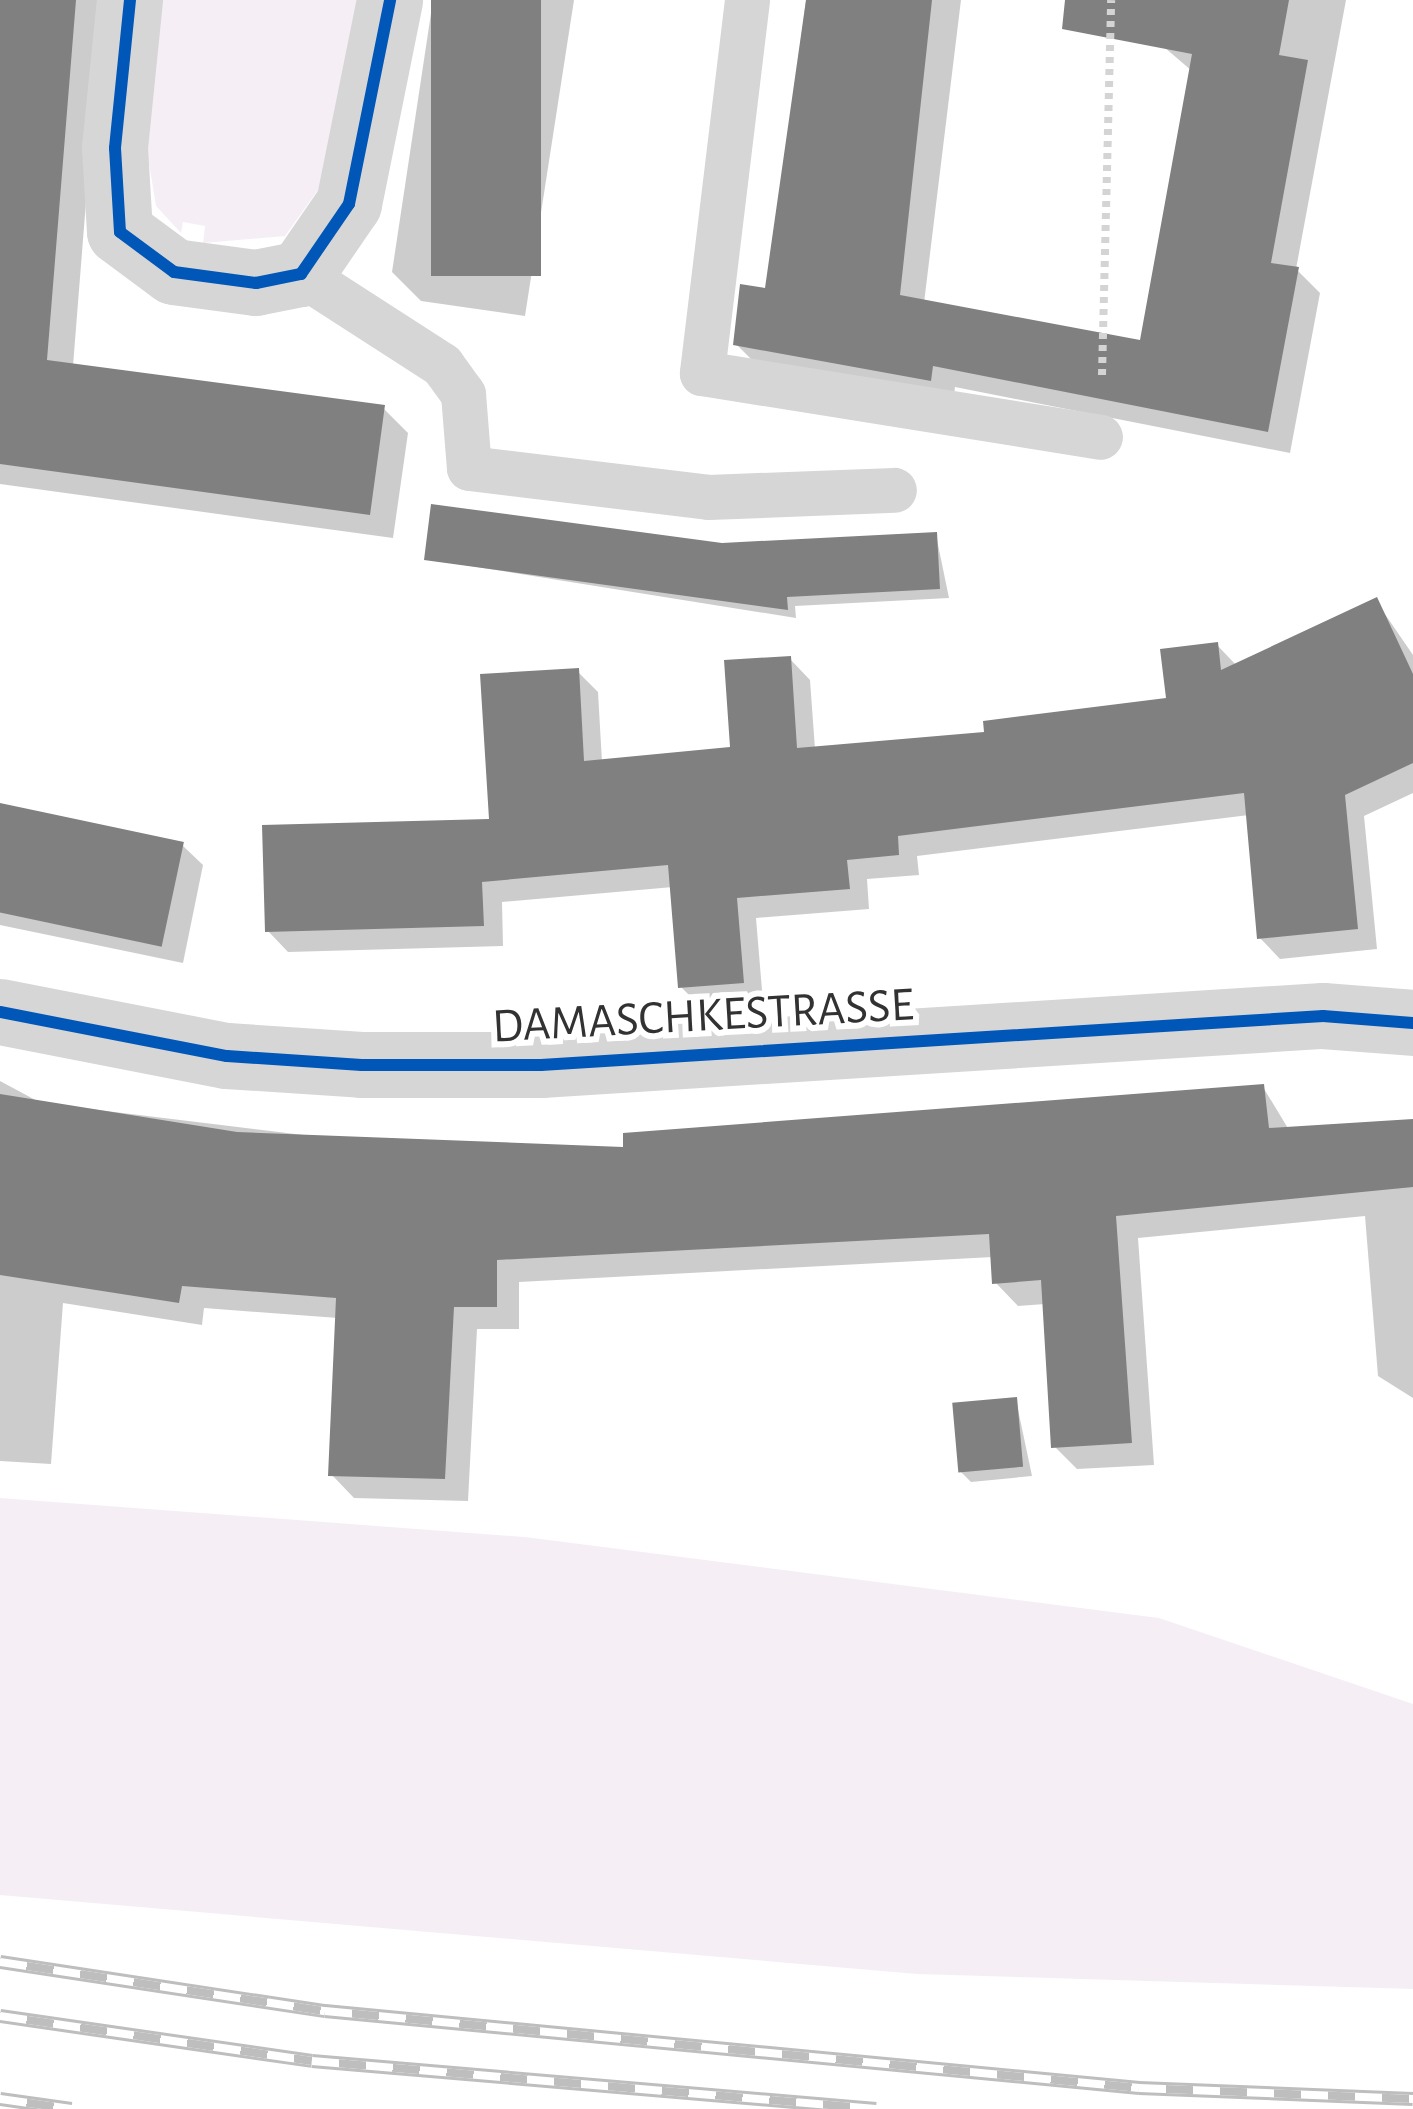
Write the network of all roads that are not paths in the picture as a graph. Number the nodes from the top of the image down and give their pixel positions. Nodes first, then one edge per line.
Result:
1 (130, 0) edge
2 (390, 0) edge
3 (747, 0) edge
4 (301, 274) junction
5 (1100, 437) road end
6 (894, 490) dead end
7 (0, 1012) edge
8 (1413, 1023) edge

1 - 4 street
2 - 4 street
3 - 5 lane
4 - 6 lane
7 - 8 street, DAMASCHKESTRASSE

